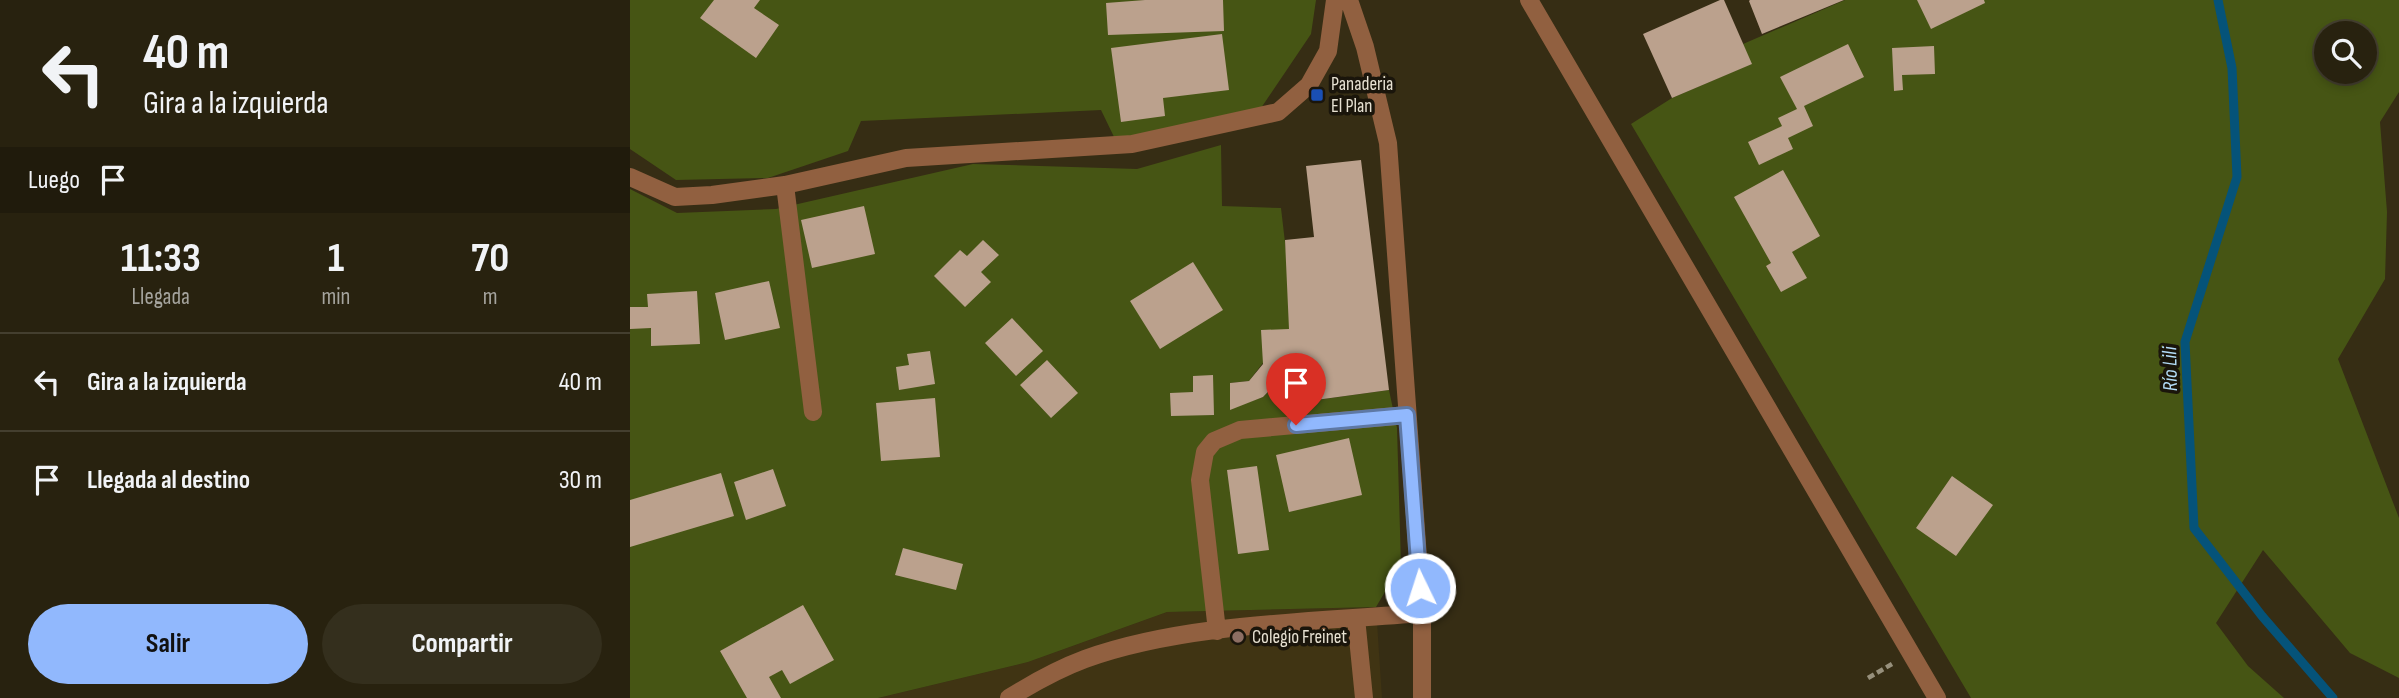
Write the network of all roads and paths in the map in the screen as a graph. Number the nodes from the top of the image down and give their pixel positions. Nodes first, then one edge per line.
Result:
1 (1335, 0) edge
2 (1349, 0) edge
3 (1529, 0) edge
4 (630, 177) edge
5 (785, 185) junction
6 (813, 412) dead end
7 (1407, 415) junction
8 (1422, 613) junction
9 (1356, 618) junction
10 (1216, 631) junction
11 (1009, 698) edge
12 (1364, 698) edge
13 (1422, 698) edge
14 (1937, 698) edge

1 - 5 street
2 - 7 street
3 - 14 street
4 - 5 street
5 - 6 street
7 - 8 street
7 - 10 street
8 - 9 street
8 - 13 street
9 - 10 street
9 - 12 street
10 - 11 street

